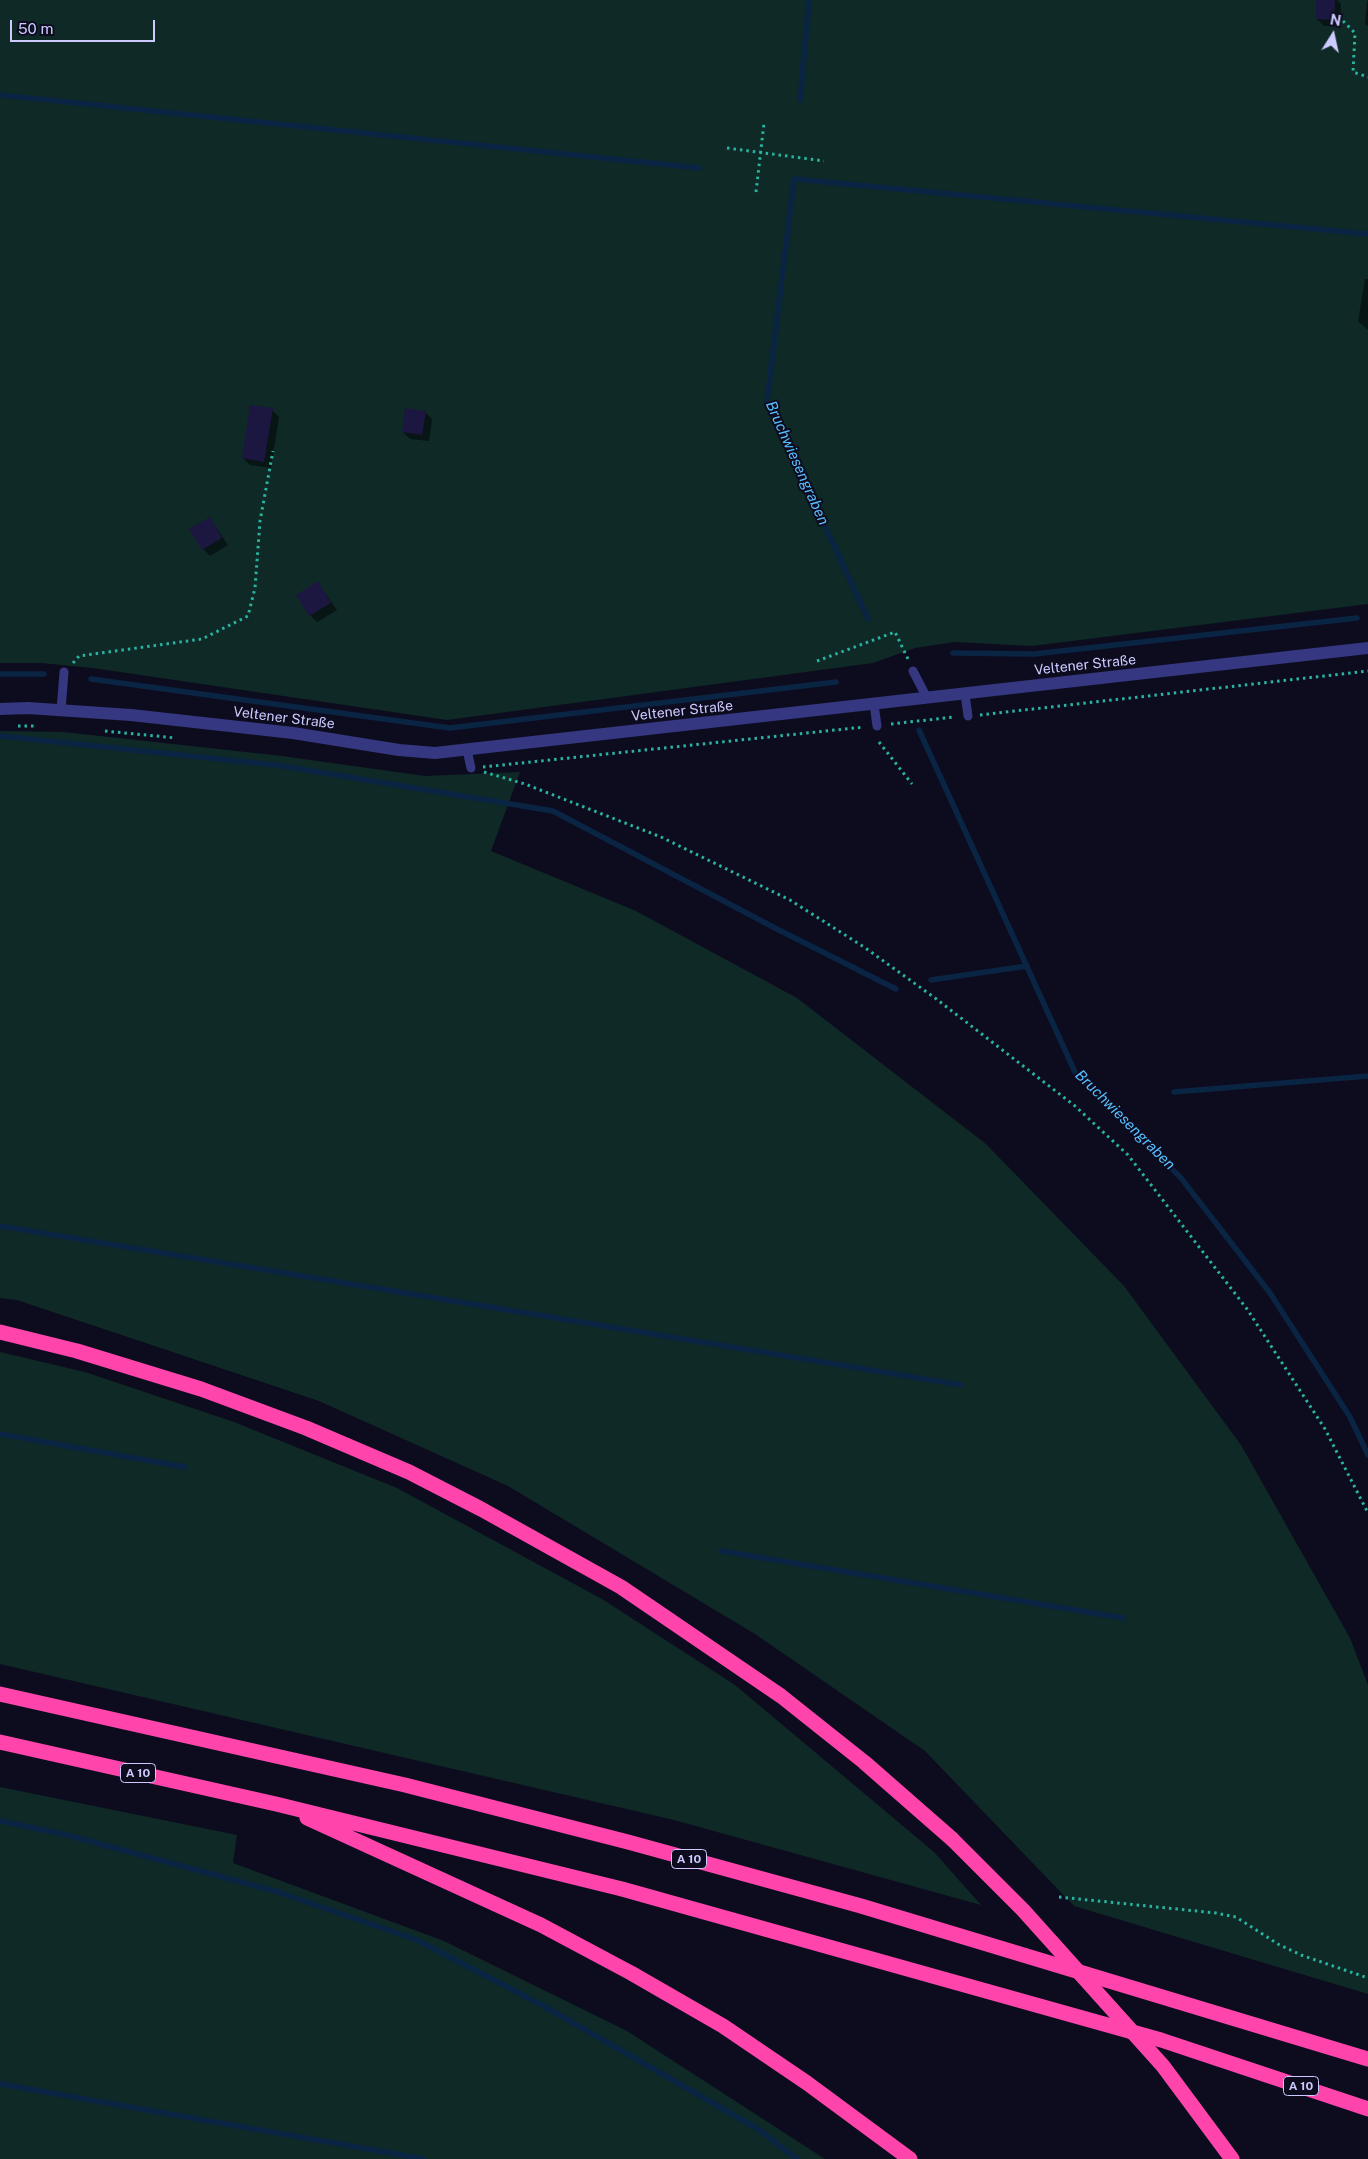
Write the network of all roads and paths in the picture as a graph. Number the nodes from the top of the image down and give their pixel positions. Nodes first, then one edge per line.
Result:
1 (1343, 21) dead end
2 (1368, 76) edge
3 (764, 123) dead end
4 (727, 148) dead end
5 (760, 153) junction
6 (824, 161) dead end
7 (756, 192) dead end
8 (272, 451) dead end
9 (1368, 648) edge
10 (817, 661) dead end
11 (914, 671) joint
12 (64, 672) joint
13 (965, 694) junction
14 (927, 698) junction
15 (874, 704) junction
16 (0, 709) edge
17 (61, 710) junction
18 (968, 716) dead end
19 (877, 726) dead end
20 (879, 742) dead end
21 (467, 750) junction
22 (471, 768) joint
23 (912, 784) dead end
24 (0, 1332) edge
25 (1368, 1513) edge
26 (0, 1694) edge
27 (0, 1742) edge
28 (276, 1804) junction
29 (1059, 1897) dead end
30 (1368, 1978) edge
31 (1368, 2059) edge
32 (1368, 2109) edge
33 (910, 2159) edge
34 (1232, 2159) edge

1 - 2 path
3 - 5 path
4 - 5 path
5 - 6 path
5 - 7 path
8 - 12 path
9 - 13 street, Veltener Straße
10 - 11 path
11 - 14 lane
12 - 17 lane
13 - 14 street, Veltener Straße
13 - 18 lane
14 - 15 street, Veltener Straße
15 - 19 lane
15 - 21 street, Veltener Straße
16 - 17 street, Veltener Straße
17 - 21 street, Veltener Straße
20 - 23 path
21 - 22 lane
22 - 25 path
24 - 34 highway, bridge
26 - 31 highway, A 10
27 - 28 highway, A 10
28 - 32 highway, A 10
28 - 33 highway
29 - 30 path

